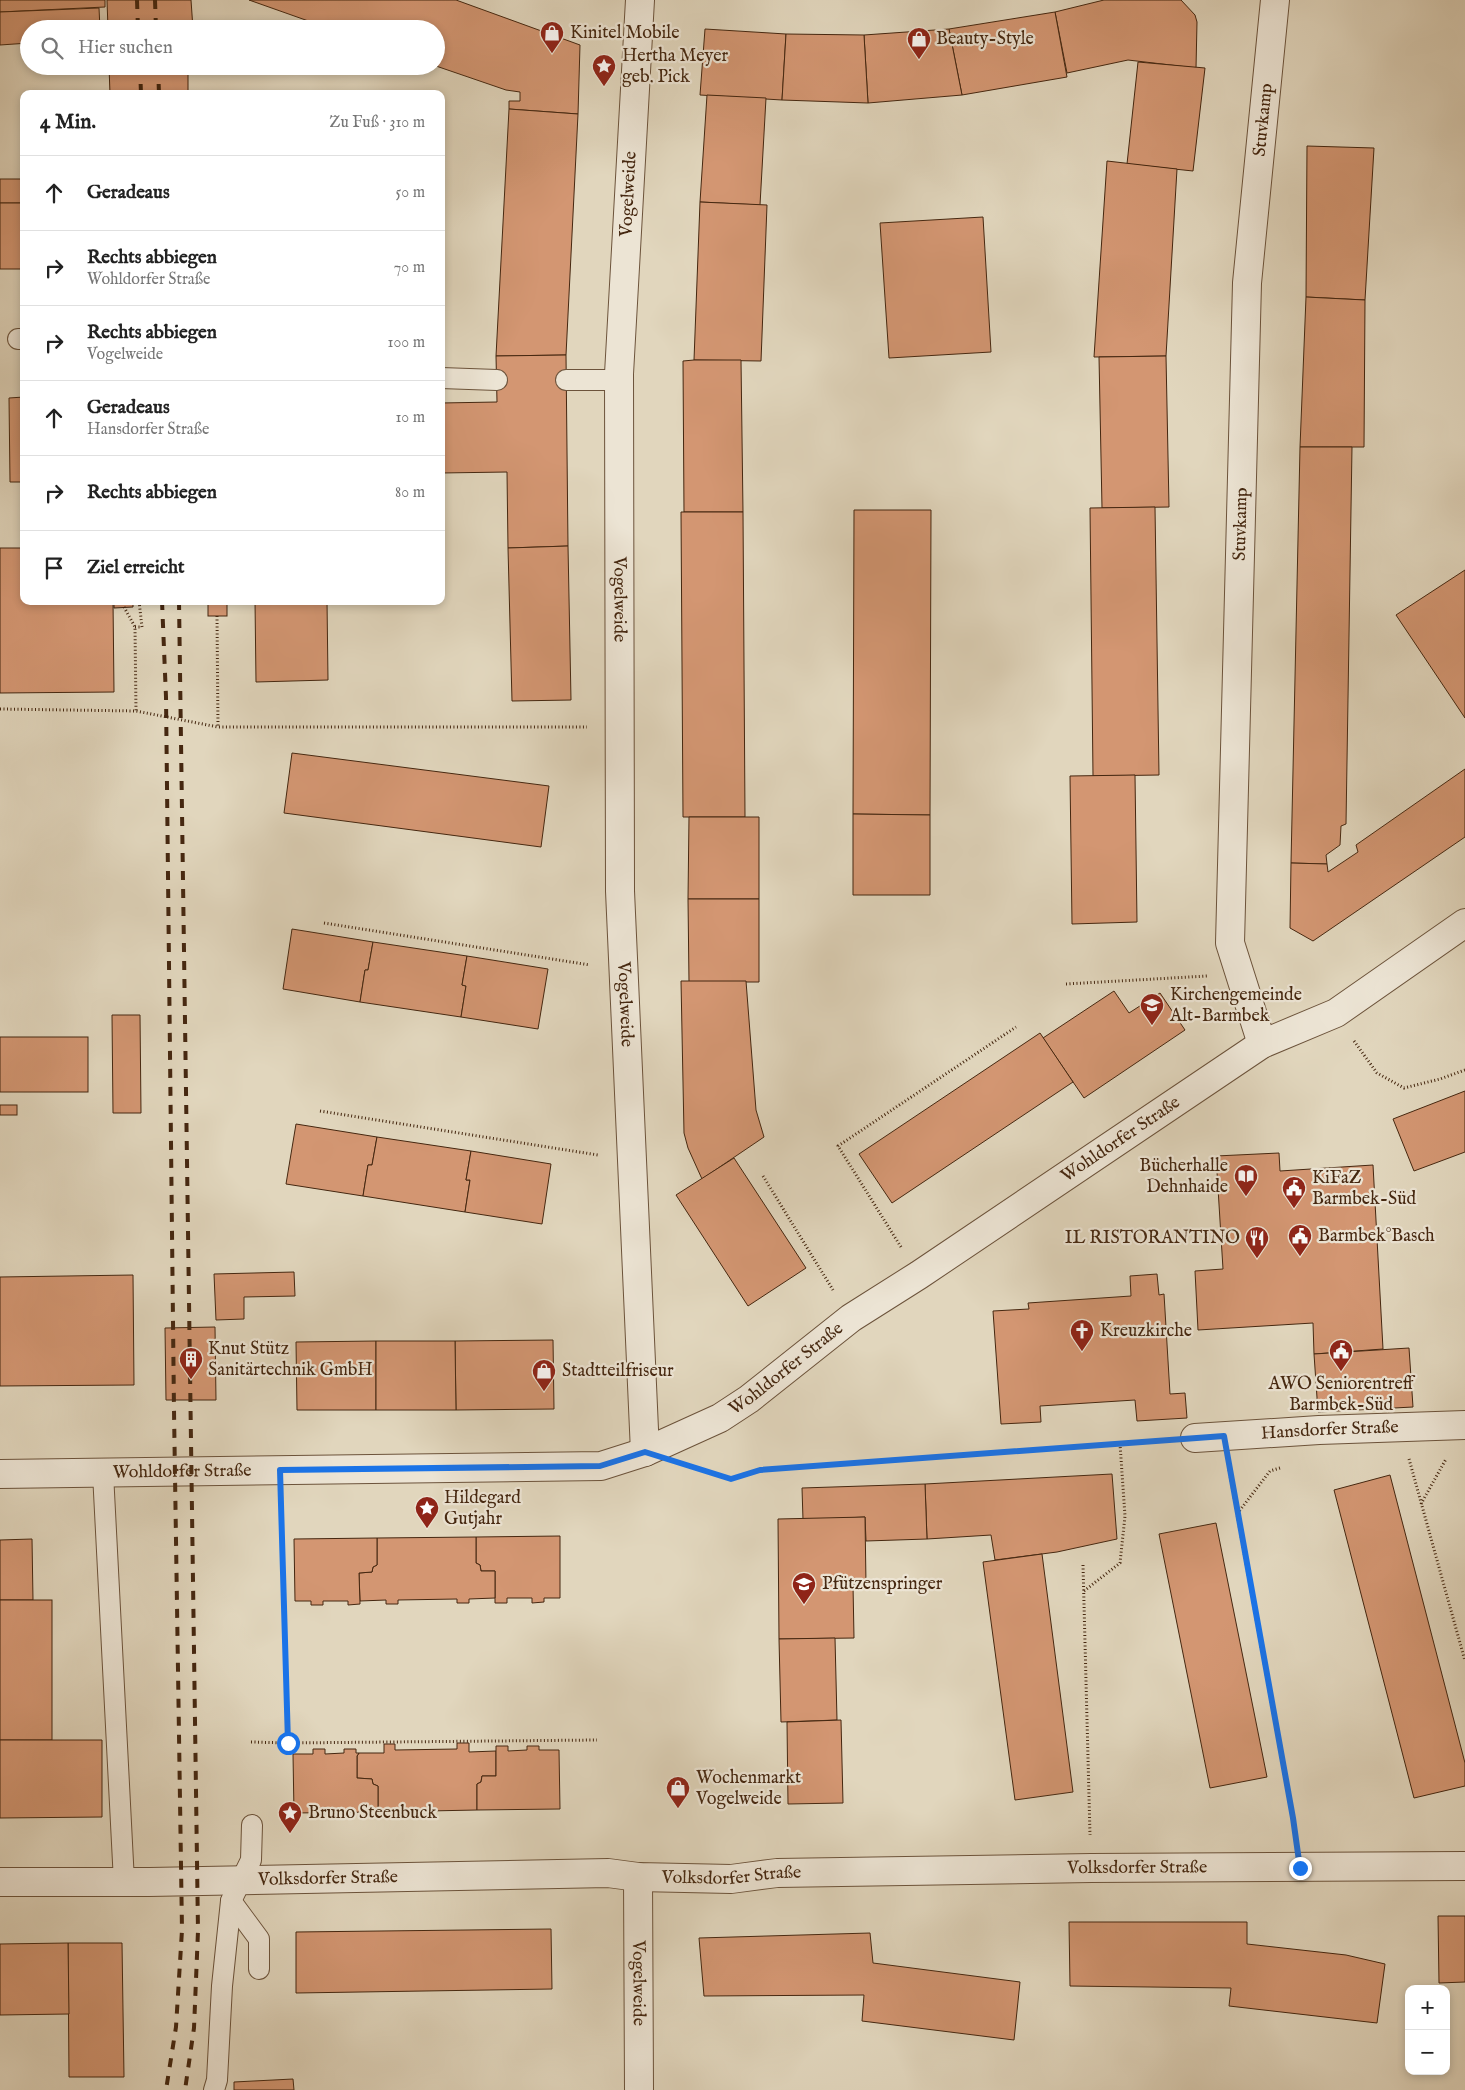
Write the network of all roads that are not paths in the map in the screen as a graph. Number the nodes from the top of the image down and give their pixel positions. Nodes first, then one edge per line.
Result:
1 (640, 0) edge
2 (1275, 0) edge
3 (445, 378) edge
4 (496, 380) dead end
5 (566, 380) dead end
6 (618, 380) junction
7 (1465, 923) edge
8 (1262, 1044) junction
9 (1465, 1425) edge
10 (1195, 1438) road end
11 (645, 1452) junction
12 (102, 1473) junction
13 (0, 1474) edge
14 (252, 1825) dead end
15 (1465, 1866) edge
16 (638, 1877) junction
17 (0, 1882) edge
18 (124, 1882) junction
19 (236, 1890) junction
20 (259, 1969) dead end
21 (214, 2090) edge
22 (639, 2090) edge

1 - 6 street, Vogelweide
2 - 8 street, Stuvkamp
3 - 4 lane
5 - 6 lane
6 - 11 street, Vogelweide
7 - 8 street, Wohldorfer Straße
8 - 11 street, Wohldorfer Straße
9 - 10 street, Hansdorfer Straße
11 - 12 street, Wohldorfer Straße
12 - 13 street, Wohldorfer Straße
12 - 18 lane
14 - 19 lane
15 - 16 street, Volksdorfer Straße
16 - 19 street, Volksdorfer Straße
16 - 22 street, Vogelweide
17 - 18 street, Volksdorfer Straße
18 - 19 street, Volksdorfer Straße
19 - 20 lane
19 - 21 lane

